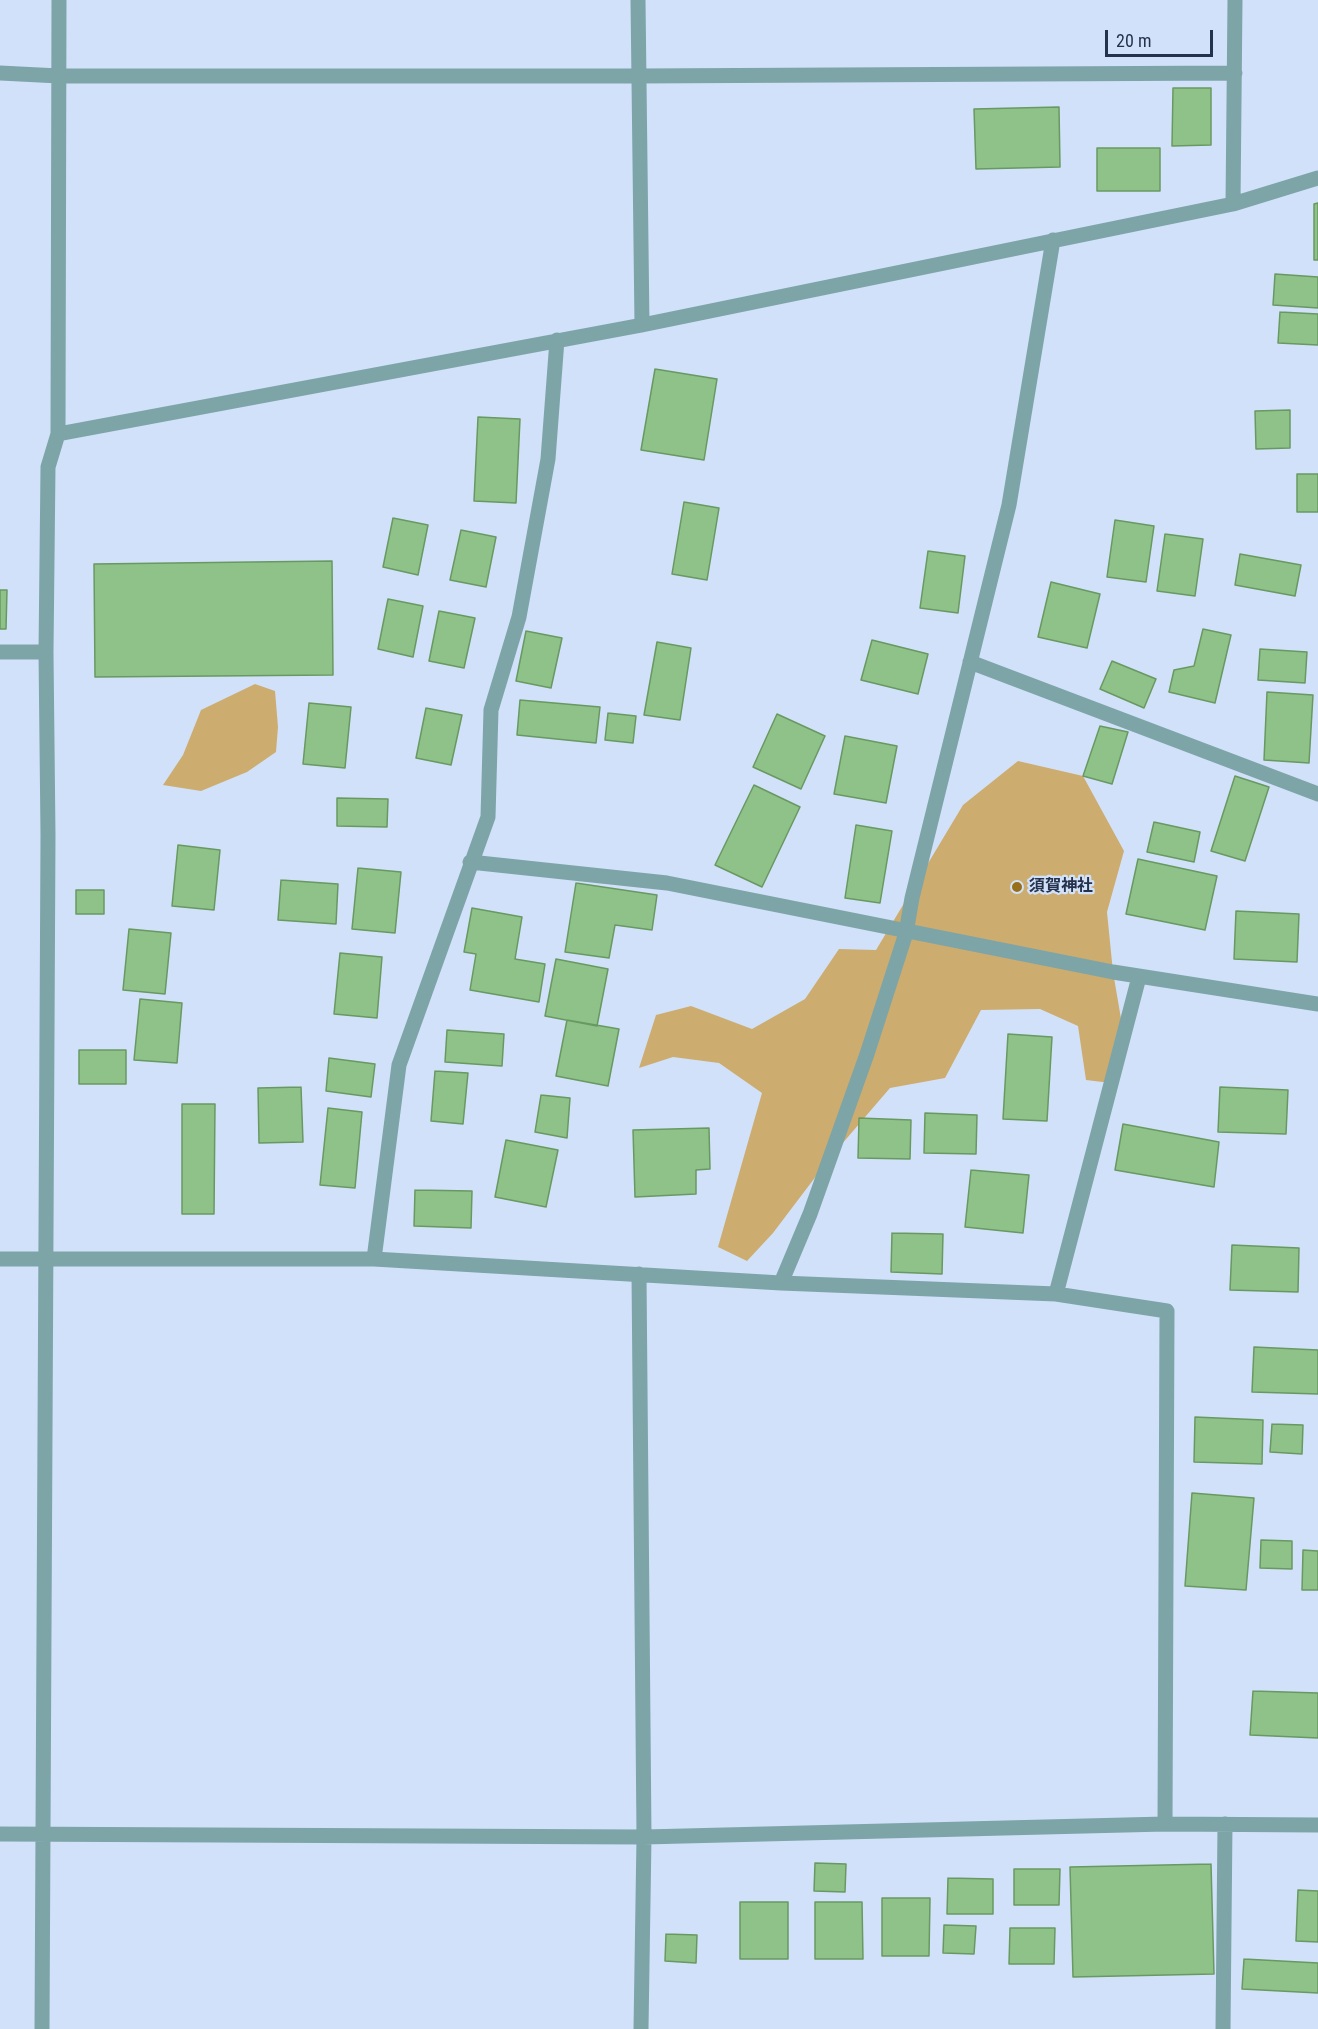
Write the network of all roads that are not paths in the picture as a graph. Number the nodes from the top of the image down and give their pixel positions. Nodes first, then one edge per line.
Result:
1 (59, 0) edge
2 (638, 0) edge
3 (1234, 0) edge
4 (0, 73) edge
5 (1235, 73) junction
6 (59, 76) junction
7 (638, 76) junction
8 (1318, 178) edge
9 (1233, 204) junction
10 (1053, 240) junction
11 (642, 325) junction
12 (557, 340) junction
13 (58, 434) junction
14 (0, 652) edge
15 (46, 652) junction
16 (970, 662) junction
17 (1318, 794) edge
18 (470, 862) junction
19 (906, 933) junction
20 (1139, 977) junction
21 (1318, 1004) edge
22 (0, 1259) edge
23 (45, 1259) junction
24 (374, 1259) junction
25 (639, 1274) junction
26 (781, 1283) junction
27 (1056, 1294) junction
28 (1165, 1824) junction
29 (1225, 1824) junction
30 (1318, 1824) edge
31 (0, 1834) edge
32 (43, 1834) junction
33 (644, 1837) junction
34 (42, 2029) edge
35 (641, 2029) edge
36 (1223, 2029) edge

1 - 6 street
2 - 7 street
3 - 5 street
4 - 6 street
5 - 7 street
5 - 9 street
6 - 7 street
6 - 13 street
7 - 11 street
8 - 9 street
9 - 10 street
10 - 11 street
10 - 16 street
11 - 12 street
12 - 13 street
12 - 18 street
13 - 15 street
14 - 15 street
15 - 23 street
16 - 17 street
16 - 19 street
18 - 19 street
18 - 24 street
19 - 20 street
19 - 26 street
20 - 21 street
20 - 27 street
22 - 23 street
23 - 24 street
23 - 32 street
24 - 25 street
25 - 26 street
25 - 33 street
26 - 27 street
27 - 28 street
28 - 29 street
28 - 33 street
29 - 30 street
29 - 36 street
31 - 32 street
32 - 33 street
32 - 34 street
33 - 35 street

